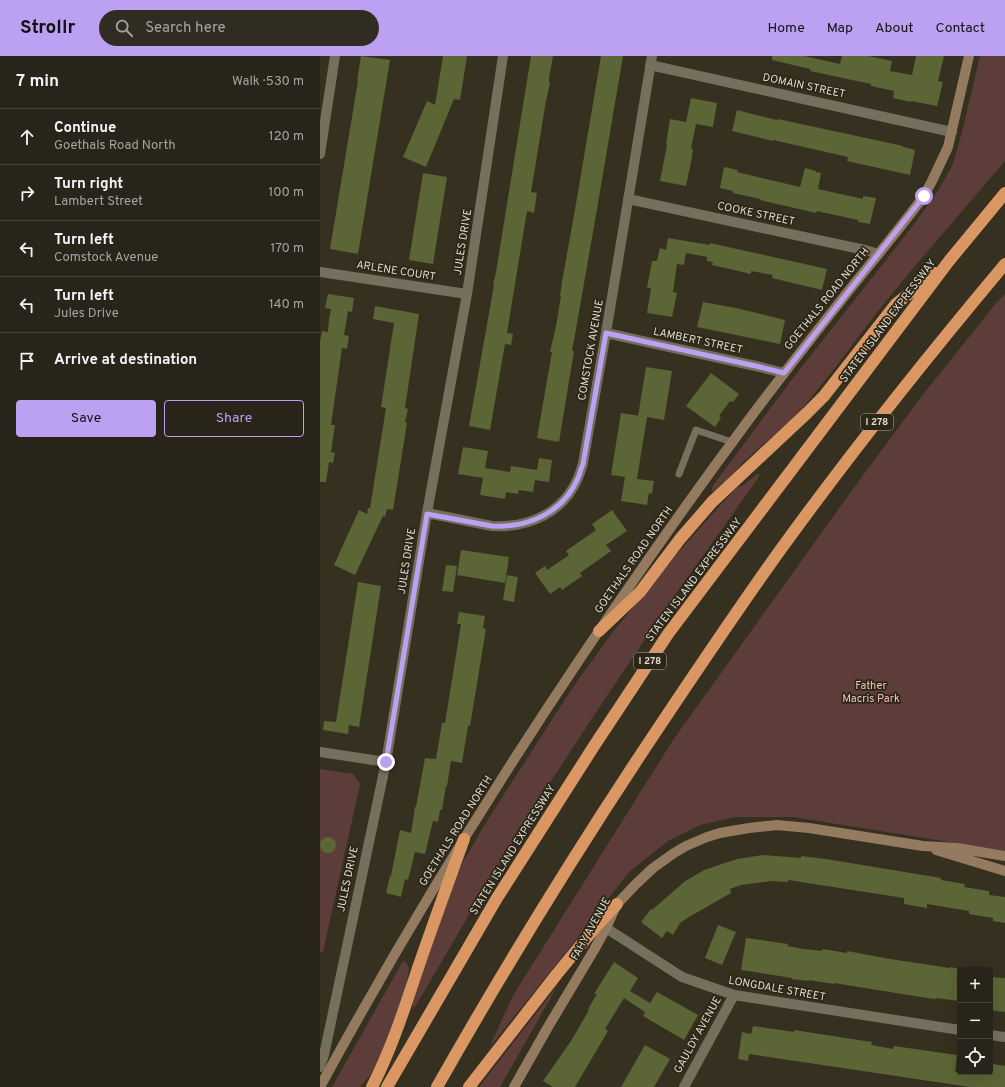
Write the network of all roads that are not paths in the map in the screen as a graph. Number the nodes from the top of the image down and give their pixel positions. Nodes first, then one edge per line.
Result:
1 (336, 56) edge
2 (503, 56) edge
3 (969, 56) edge
4 (651, 60) edge
5 (952, 132) junction
6 (320, 154) edge
7 (1005, 193) edge
8 (628, 199) junction
9 (879, 254) junction
10 (949, 261) junction
11 (1005, 264) edge
12 (320, 272) edge
13 (467, 294) junction
14 (606, 333) junction
15 (784, 373) junction
16 (732, 442) junction
17 (679, 474) dead end
18 (427, 514) junction
19 (599, 631) junction
20 (320, 752) edge
21 (386, 762) junction
22 (464, 839) junction
23 (923, 846) junction
24 (1005, 856) edge
25 (1005, 871) edge
26 (617, 904) junction
27 (606, 928) junction
28 (734, 995) junction
29 (957, 1030) edge
30 (993, 1035) edge
31 (1005, 1037) edge
32 (320, 1067) edge
33 (320, 1087) edge
34 (372, 1087) edge
35 (388, 1087) edge
36 (437, 1087) edge
37 (469, 1087) edge
38 (514, 1087) edge
39 (684, 1087) edge

1 - 6 street
2 - 13 street, JULES DRIVE
3 - 5 main road, GOETHALS ROAD NORTH
4 - 5 street, DOMAIN STREET
4 - 8 street, COMSTOCK AVENUE
5 - 9 main road, GOETHALS ROAD NORTH
7 - 10 highway, STATEN ISLAND EXPRESSWAY / I 278
8 - 9 street, COOKE STREET
8 - 14 street, COMSTOCK AVENUE
9 - 15 main road, GOETHALS ROAD NORTH
10 - 19 highway
10 - 35 highway, STATEN ISLAND EXPRESSWAY / I 278
11 - 36 highway, I 278
12 - 13 street, ARLENE COURT
13 - 18 street, JULES DRIVE
14 - 15 street, LAMBERT STREET
14 - 18 street, COMSTOCK AVENUE
15 - 16 main road, GOETHALS ROAD NORTH
16 - 17 lane
16 - 19 main road, GOETHALS ROAD NORTH
18 - 21 street, JULES DRIVE
19 - 22 main road, GOETHALS ROAD NORTH
20 - 21 street
21 - 32 street, JULES DRIVE
22 - 33 main road, GOETHALS ROAD NORTH
22 - 34 highway
23 - 24 main road, FAHY AVENUE
23 - 25 main road, FAHY AVENUE
23 - 26 main road, FAHY AVENUE
26 - 27 main road, FAHY AVENUE
26 - 37 highway
27 - 28 street, LONGDALE STREET
27 - 38 main road, FAHY AVENUE
28 - 29 street, LONGDALE STREET
28 - 39 street, GAULDY AVENUE
30 - 31 street

